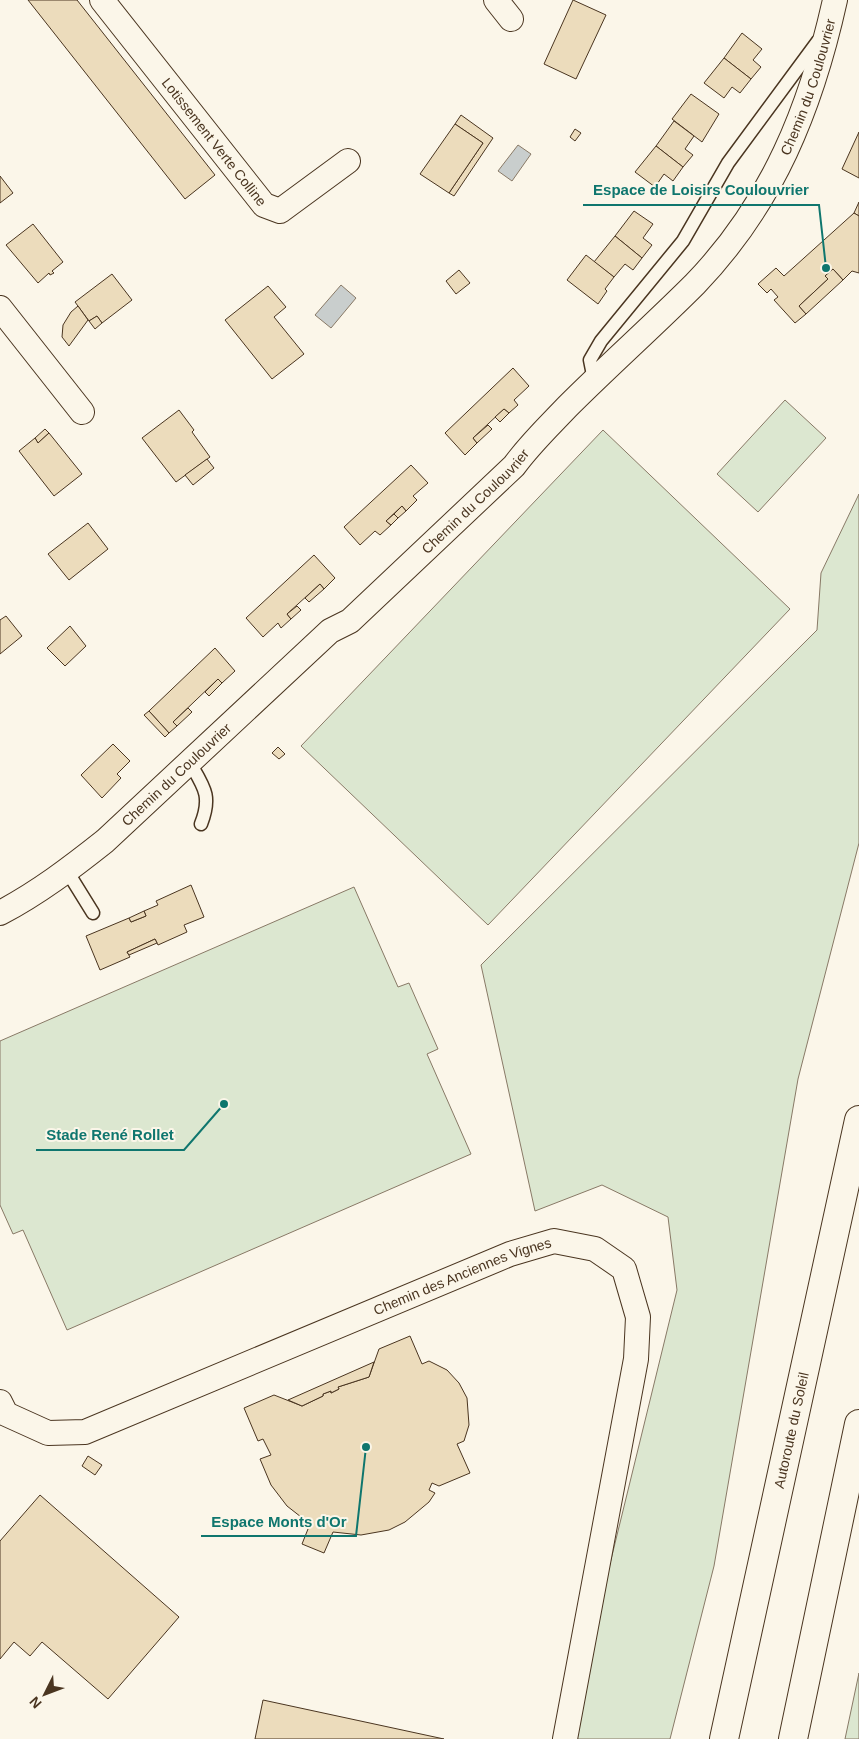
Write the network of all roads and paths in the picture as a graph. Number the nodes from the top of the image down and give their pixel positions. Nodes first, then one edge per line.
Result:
1 (102, 0) edge
2 (496, 0) edge
3 (835, 0) edge
4 (511, 19) dead end
5 (830, 25) junction
6 (348, 160) dead end
7 (0, 308) edge
8 (594, 380) junction
9 (82, 412) dead end
10 (190, 763) junction
11 (202, 824) dead end
12 (67, 871) junction
13 (93, 912) dead end
14 (0, 913) edge
15 (859, 1120) edge
16 (0, 1402) edge
17 (859, 1424) edge
18 (566, 1739) edge
19 (724, 1739) edge
20 (793, 1739) edge

1 - 6 street, Lotissement Verte Colline
2 - 4 street
3 - 5 street, Chemin du Coulouvrier
5 - 8 lane
5 - 8 street, Chemin du Coulouvrier
7 - 9 street
8 - 10 street, Chemin du Coulouvrier
10 - 11 lane
10 - 12 street, Chemin du Coulouvrier
12 - 13 lane
12 - 14 street, Chemin du Coulouvrier
15 - 19 highway, Autoroute du Soleil
16 - 18 street, Chemin des Anciennes Vignes
17 - 20 highway

